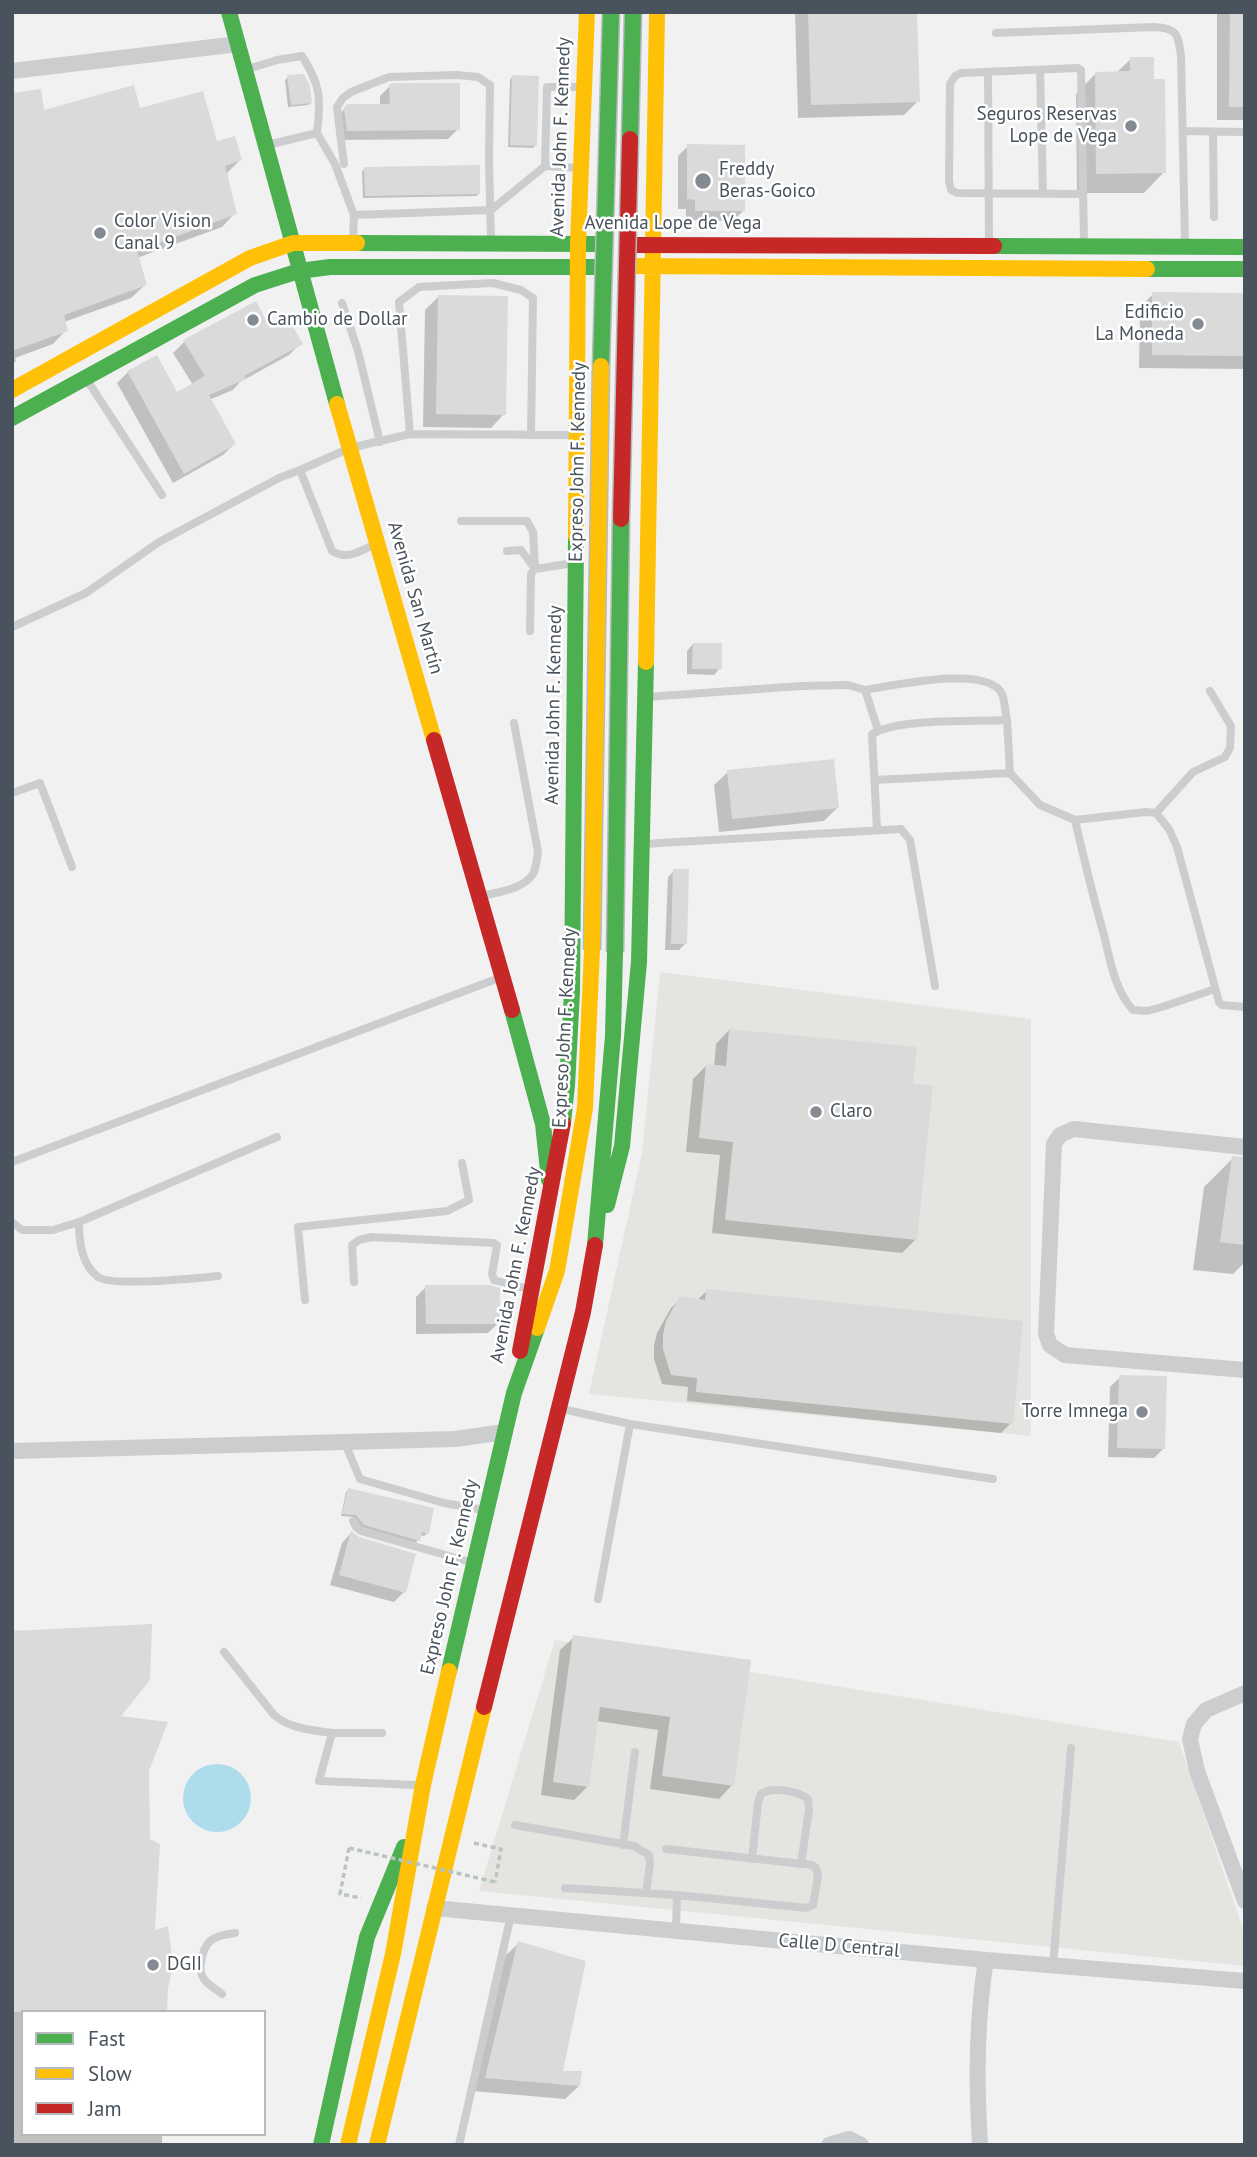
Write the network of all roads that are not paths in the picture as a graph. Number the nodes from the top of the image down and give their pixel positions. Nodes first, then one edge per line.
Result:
1 (229, 12) edge
2 (587, 12) edge
3 (611, 12) edge
4 (633, 12) edge
5 (657, 12) edge
6 (996, 33) dead end
7 (657, 39) junction
8 (586, 41) junction
9 (238, 44) junction
10 (245, 70) junction
11 (1040, 70) junction
12 (12, 71) edge
13 (988, 73) junction
14 (584, 87) junction
15 (1183, 131) junction
16 (1213, 132) junction
17 (1245, 132) edge
18 (317, 133) junction
19 (266, 145) junction
20 (344, 164) dead end
21 (545, 166) junction
22 (581, 168) junction
23 (988, 194) junction
24 (1043, 194) junction
25 (1083, 194) junction
26 (491, 210) junction
27 (354, 215) junction
28 (1214, 217) dead end
29 (293, 243) junction
30 (353, 243) junction
31 (491, 244) junction
32 (578, 244) junction
33 (651, 245) junction
34 (989, 246) junction
35 (1084, 246) junction
36 (1185, 247) junction
37 (1245, 247) edge
38 (650, 266) junction
39 (419, 267) junction
40 (579, 268) junction
41 (1245, 270) edge
42 (299, 271) junction
43 (419, 287) junction
44 (342, 303) dead end
45 (85, 378) junction
46 (12, 390) edge
47 (12, 418) edge
48 (410, 434) junction
49 (531, 435) junction
50 (576, 435) junction
51 (380, 442) junction
52 (350, 447) junction
53 (300, 470) junction
54 (650, 473) junction
55 (577, 474) junction
56 (162, 495) dead end
57 (461, 521) dead end
58 (377, 544) junction
59 (507, 551) dead end
60 (576, 563) junction
61 (535, 569) junction
62 (12, 627) edge
63 (530, 631) dead end
64 (865, 690) junction
65 (1210, 691) dead end
66 (644, 697) junction
67 (1007, 720) junction
68 (514, 723) dead end
69 (878, 730) junction
70 (1010, 773) junction
71 (875, 780) junction
72 (12, 793) edge
73 (1156, 813) junction
74 (1075, 820) junction
75 (877, 829) junction
76 (641, 845) junction
77 (72, 867) dead end
78 (479, 897) junction
79 (502, 977) junction
80 (934, 986) dead end
81 (1215, 989) junction
82 (1245, 1007) edge
83 (277, 1137) dead end
84 (1245, 1147) edge
85 (12, 1162) edge
86 (462, 1163) dead end
87 (551, 1197) junction
88 (12, 1222) edge
89 (79, 1222) junction
90 (594, 1253) junction
91 (218, 1276) dead end
92 (354, 1282) dead end
93 (530, 1290) junction
94 (305, 1300) dead end
95 (1245, 1370) edge
96 (514, 1393) junction
97 (559, 1409) junction
98 (630, 1424) junction
99 (505, 1432) junction
100 (344, 1441) junction
101 (12, 1451) edge
102 (993, 1479) dead end
103 (488, 1511) junction
104 (353, 1521) dead end
105 (474, 1563) junction
106 (598, 1599) dead end
107 (224, 1652) dead end
108 (1245, 1693) edge
109 (332, 1733) junction
110 (382, 1733) dead end
111 (1071, 1748) dead end
112 (635, 1752) dead end
113 (424, 1785) junction
114 (418, 1810) junction
115 (515, 1825) dead end
116 (623, 1845) junction
117 (666, 1849) dead end
118 (752, 1859) junction
119 (801, 1864) junction
120 (565, 1888) dead end
121 (646, 1893) junction
122 (677, 1895) junction
123 (1245, 1901) edge
124 (434, 1908) junction
125 (511, 1915) junction
126 (676, 1931) junction
127 (235, 1933) dead end
128 (986, 1960) junction
129 (1053, 1966) junction
130 (1245, 1981) edge
131 (222, 1994) dead end
132 (462, 2144) edge
133 (321, 2145) edge
134 (348, 2145) edge
135 (377, 2145) edge
136 (829, 2145) edge
137 (861, 2145) edge
138 (980, 2145) edge

1 - 9 main road, Avenida San Martín
2 - 8 main road, Avenida John F. Kennedy
3 - 96 main road, Expreso John F. Kennedy, bridge
4 - 90 main road, bridge
5 - 7 main road
6 - 15 lane
7 - 8 main road
7 - 33 main road
8 - 14 main road, Avenida John F. Kennedy
9 - 10 main road, Avenida San Martín
9 - 12 street
10 - 18 lane
10 - 19 main road, Avenida San Martín
11 - 13 lane
11 - 24 lane
11 - 25 lane
13 - 23 lane
13 - 23 lane
14 - 21 lane
14 - 22 main road, Avenida John F. Kennedy
15 - 16 lane
15 - 36 lane
16 - 17 lane
16 - 28 lane
18 - 19 lane
18 - 27 lane
19 - 29 main road, Avenida San Martín
20 - 26 lane
21 - 22 lane
21 - 26 lane
22 - 32 main road, Avenida John F. Kennedy
23 - 24 lane
23 - 34 lane
24 - 25 lane
25 - 35 lane
26 - 27 lane
26 - 31 lane
27 - 30 lane
29 - 30 main road, Avenida Lope de Vega
29 - 42 main road, Avenida San Martín
29 - 46 main road, Avenida Lope de Vega
30 - 31 main road, Avenida Lope de Vega
31 - 32 main road, Avenida Lope de Vega
32 - 33 main road, Avenida Lope de Vega
32 - 40 main road, Avenida John F. Kennedy
33 - 34 main road, Avenida Lope de Vega
33 - 38 main road
34 - 35 main road, Avenida Lope de Vega
35 - 36 main road, Avenida Lope de Vega
36 - 37 main road, Avenida Lope de Vega
38 - 40 main road
38 - 41 main road
38 - 54 main road
39 - 40 main road
39 - 42 main road
39 - 43 lane
40 - 50 main road, Avenida John F. Kennedy
42 - 45 main road
42 - 52 main road, Avenida San Martín
43 - 48 lane
43 - 49 lane
44 - 51 lane
45 - 47 main road
45 - 56 lane
48 - 49 lane
48 - 51 lane
49 - 50 lane
50 - 55 main road, Avenida John F. Kennedy
51 - 52 lane
52 - 53 lane
52 - 58 main road, Avenida San Martín
53 - 58 lane
53 - 62 lane
54 - 55 main road
54 - 66 main road
55 - 60 main road, Avenida John F. Kennedy
57 - 61 lane
58 - 78 main road, Avenida San Martín
59 - 61 lane
60 - 61 lane
60 - 87 main road, Avenida John F. Kennedy
61 - 63 lane
64 - 66 lane
64 - 67 lane
64 - 69 lane
65 - 73 lane
66 - 76 main road
67 - 69 lane
67 - 70 lane
68 - 78 lane
69 - 71 lane
70 - 71 lane
70 - 74 lane
71 - 75 lane
72 - 77 lane
73 - 74 lane
73 - 81 lane
74 - 81 lane
75 - 76 lane
75 - 80 lane
76 - 90 main road
78 - 79 main road, Avenida San Martín
79 - 85 lane
79 - 87 main road, Avenida San Martín
81 - 82 lane
83 - 89 lane
84 - 95 street
86 - 94 lane
87 - 93 main road, Avenida John F. Kennedy
88 - 89 lane
89 - 91 lane
90 - 97 main road
92 - 93 lane
93 - 96 main road, Avenida John F. Kennedy
96 - 99 main road, Expreso John F. Kennedy
97 - 98 lane
97 - 124 main road
98 - 102 lane
98 - 106 lane
99 - 100 street
99 - 103 main road, Expreso John F. Kennedy
100 - 101 street
100 - 103 lane
103 - 105 main road, Expreso John F. Kennedy
104 - 105 lane
105 - 113 main road, Expreso John F. Kennedy
107 - 109 lane
108 - 123 street
109 - 110 lane
109 - 113 lane
111 - 129 lane
112 - 116 lane
113 - 114 main road, Expreso John F. Kennedy
114 - 133 main road
114 - 134 main road, Expreso John F. Kennedy
115 - 116 lane
116 - 121 lane
117 - 118 lane
118 - 119 lane
118 - 119 lane
119 - 122 lane
120 - 121 lane
121 - 122 lane
122 - 126 lane
124 - 125 street, Calle D Central
124 - 135 main road
125 - 126 street, Calle D Central
125 - 132 lane
126 - 128 street, Calle D Central
127 - 131 lane
128 - 129 street, Calle D Central
128 - 138 street
129 - 130 street, Calle D Central
136 - 137 street

